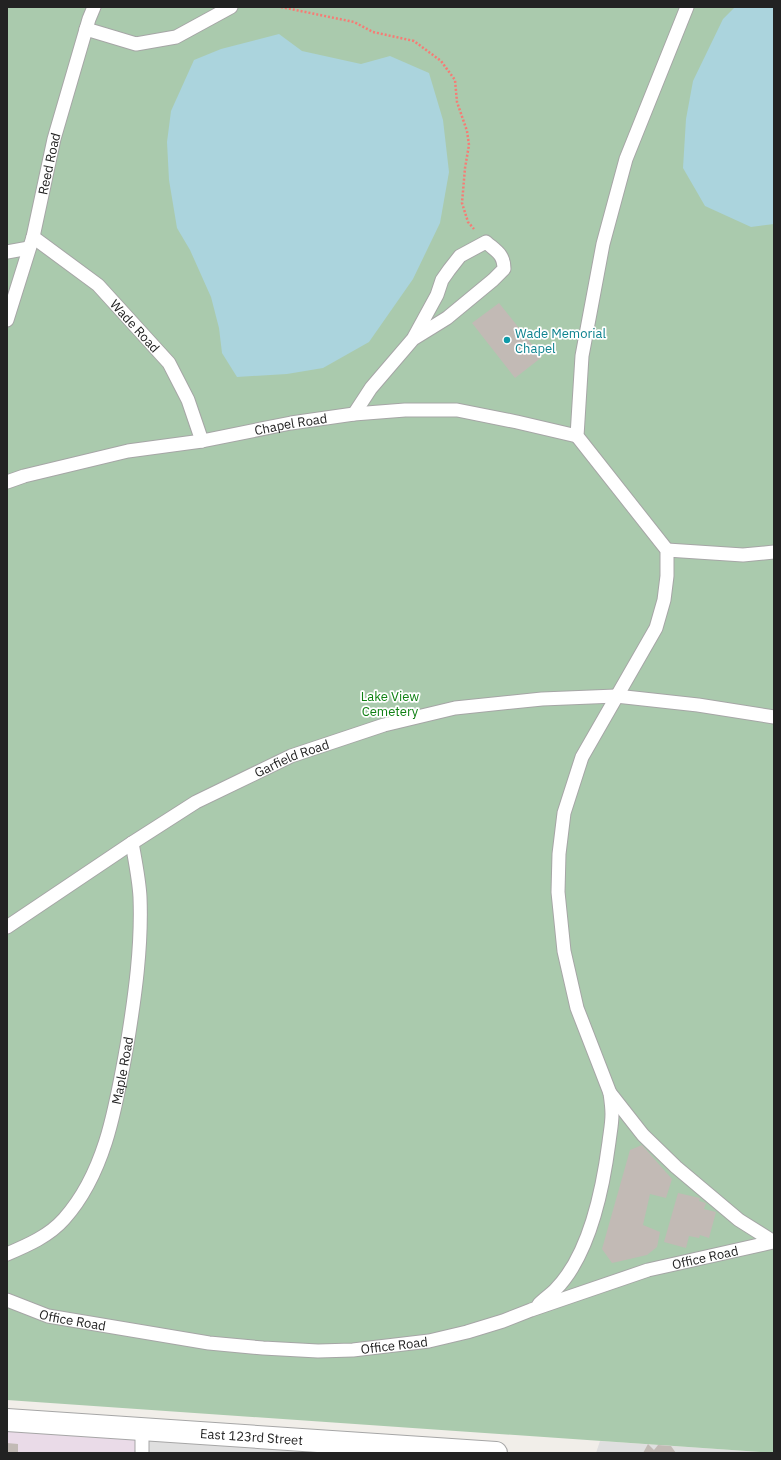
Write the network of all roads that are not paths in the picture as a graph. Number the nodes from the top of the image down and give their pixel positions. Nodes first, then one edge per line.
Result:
1 (94, 7) edge
2 (231, 7) edge
3 (687, 7) edge
4 (86, 29) junction
5 (31, 242) junction
6 (7, 252) edge
7 (7, 320) edge
8 (413, 339) junction
9 (354, 414) junction
10 (577, 436) junction
11 (202, 441) junction
12 (7, 482) edge
13 (667, 550) junction
14 (774, 552) edge
15 (616, 696) junction
16 (774, 717) edge
17 (132, 843) junction
18 (7, 927) edge
19 (610, 1093) junction
20 (773, 1242) edge
21 (7, 1254) edge
22 (7, 1300) edge
23 (531, 1310) junction
24 (7, 1420) edge
25 (142, 1429) junction
26 (142, 1453) edge
27 (496, 1453) edge

1 - 4 lane, Reed Road
2 - 4 lane
3 - 10 lane
4 - 5 lane, Reed Road
5 - 6 lane
5 - 7 lane, Reed Road
5 - 11 lane, Wade Road
8 - 8 lane
8 - 9 lane
9 - 10 lane, Chapel Road
9 - 11 lane, Chapel Road
10 - 13 lane
11 - 12 lane, Chapel Road
13 - 14 lane
13 - 15 lane
15 - 16 lane, Garfield Road
15 - 17 lane, Garfield Road
15 - 19 lane
17 - 18 lane, Garfield Road
17 - 21 lane, Maple Road
19 - 20 lane
19 - 23 lane
20 - 23 lane, Office Road
22 - 23 lane, Office Road
24 - 25 street, East 123rd Street
25 - 26 lane
25 - 27 street, East 123rd Street

